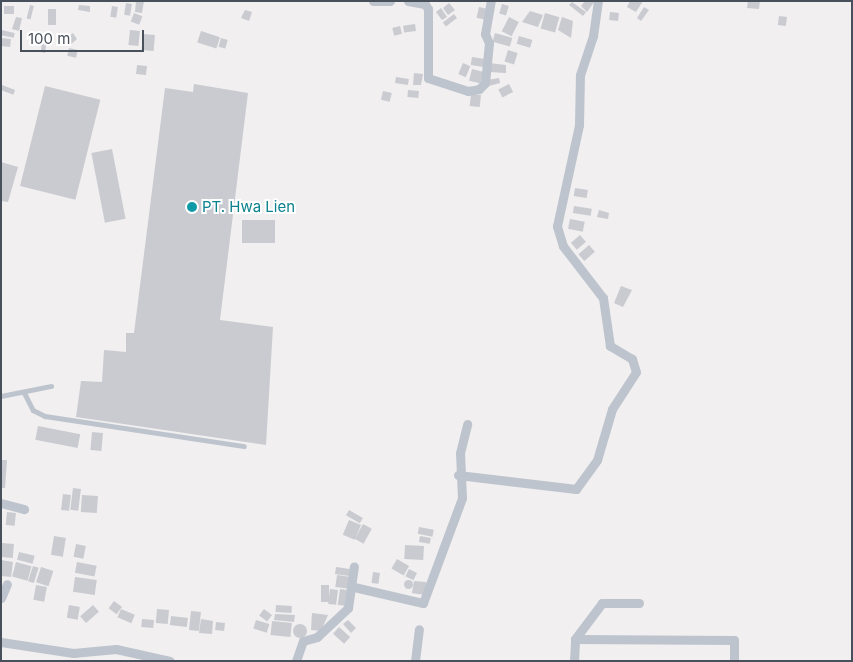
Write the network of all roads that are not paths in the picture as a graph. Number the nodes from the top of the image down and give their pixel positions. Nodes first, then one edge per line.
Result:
1 (373, 1) edge
2 (390, 1) edge
3 (408, 1) edge
4 (491, 1) edge
5 (598, 1) edge
6 (51, 386) dead end
7 (24, 392) junction
8 (1, 396) edge
9 (468, 424) dead end
10 (244, 446) dead end
11 (458, 476) junction
12 (1, 503) edge
13 (24, 509) dead end
14 (354, 566) dead end
15 (7, 584) dead end
16 (354, 588) junction
17 (1, 598) edge
18 (639, 603) dead end
19 (419, 629) dead end
20 (575, 639) junction
21 (1, 642) edge
22 (73, 657) edge
23 (170, 661) edge
24 (296, 661) edge
25 (415, 661) edge
26 (574, 661) edge
27 (734, 661) edge

1 - 2 street
3 - 4 street
5 - 11 street
6 - 7 lane
7 - 8 lane
7 - 10 lane
9 - 11 street
11 - 16 street
12 - 13 street
14 - 16 street
15 - 17 street
16 - 24 street
18 - 20 street
19 - 25 street
20 - 26 street
20 - 27 street
21 - 22 street
22 - 23 street

